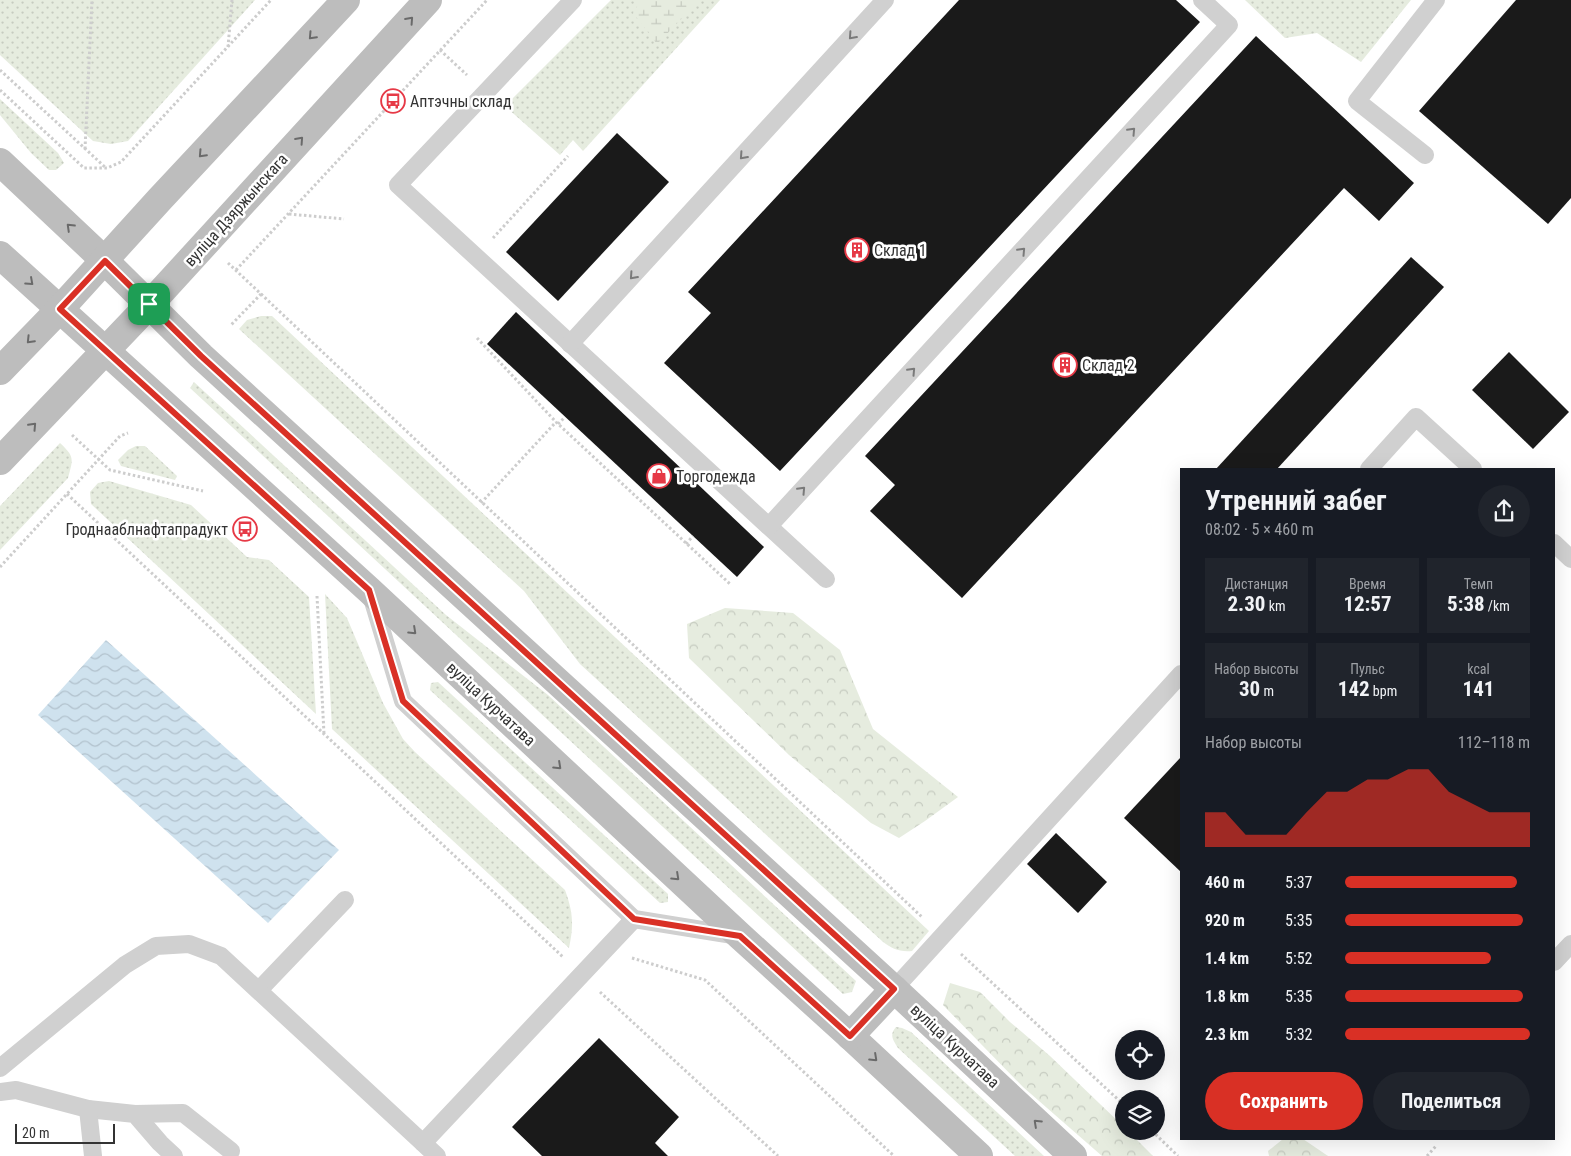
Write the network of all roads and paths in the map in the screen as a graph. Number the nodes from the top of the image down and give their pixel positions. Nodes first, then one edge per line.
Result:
1 (92, 0) edge
2 (232, 0) edge
3 (271, 0) edge
4 (346, 0) edge
5 (428, 0) edge
6 (487, 0) edge
7 (573, 0) edge
8 (885, 0) edge
9 (1202, 0) edge
10 (1436, 0) edge
11 (228, 47) junction
12 (440, 50) junction
13 (0, 70) edge
14 (0, 90) edge
15 (485, 93) junction
16 (85, 148) junction
17 (1425, 155) dead end
18 (568, 156) dead end
19 (0, 162) edge
20 (107, 168) junction
21 (288, 214) junction
22 (344, 219) dead end
23 (0, 255) edge
24 (476, 256) junction
25 (223, 258) dead end
26 (105, 261) junction
27 (236, 270) junction
28 (261, 294) junction
29 (149, 304) junction
30 (60, 309) junction
31 (230, 325) dead end
32 (478, 338) dead end
33 (570, 344) junction
34 (105, 351) junction
35 (0, 372) edge
36 (565, 417) dead end
37 (557, 423) junction
38 (128, 432) dead end
39 (72, 436) dead end
40 (98, 459) junction
41 (0, 461) edge
42 (1370, 468) edge
43 (1472, 468) edge
44 (203, 490) dead end
45 (66, 494) junction
46 (481, 503) junction
47 (770, 526) junction
48 (693, 536) dead end
49 (686, 544) junction
50 (1555, 544) edge
51 (1571, 559) edge
52 (0, 567) edge
53 (826, 579) dead end
54 (730, 584) dead end
55 (369, 590) junction
56 (317, 596) dead end
57 (1180, 675) edge
58 (324, 734) junction
59 (345, 900) dead end
60 (634, 919) junction
61 (925, 920) dead end
62 (740, 936) junction
63 (1571, 944) edge
64 (604, 950) junction
65 (967, 959) dead end
66 (567, 961) dead end
67 (1555, 961) edge
68 (894, 989) junction
69 (259, 990) junction
70 (598, 990) dead end
71 (850, 1036) junction
72 (0, 1068) edge
73 (0, 1092) edge
74 (1115, 1097) edge
75 (88, 1109) junction
76 (135, 1114) junction
77 (1161, 1140) edge
78 (423, 1143) junction
79 (1436, 1146) dead end
80 (231, 1151) dead end
81 (93, 1156) edge
82 (174, 1156) edge
83 (437, 1156) edge
84 (778, 1156) edge
85 (894, 1156) edge
86 (979, 1156) edge
87 (1073, 1156) edge
88 (1178, 1156) edge
89 (1428, 1156) edge

1 - 16 path
2 - 11 path
3 - 11 path
4 -> 26 main road
29 -> 5 main road, вуліца Дзяржынскага
6 - 12 path
7 - 15 lane
8 -> 33 lane
47 -> 9 lane
10 - 17 lane
11 - 20 path
12 - 15 path
12 - 21 path
13 - 16 path
14 - 20 path
15 - 24 lane
16 - 20 path
18 - 24 path
26 -> 19 main road, вуліца Курчатава
21 - 22 path
21 - 27 path
23 -> 30 main road, вуліца Курчатава
24 - 33 lane
25 - 27 path
26 - 29 main road, вуліца Курчатава
26 - 30 main road
27 - 28 path
28 - 31 path
28 - 46 path
29 - 34 main road, вуліца Дзяржынскага
29 - 68 main road, вуліца Курчатава
30 - 34 main road, вуліца Курчатава
30 -> 35 main road
32 - 37 path
33 - 47 lane
41 -> 34 main road, вуліца Дзяржынскага
34 - 55 main road, вуліца Курчатава
36 - 37 path
37 - 46 path
37 - 49 path
38 - 40 path
39 - 40 path
40 - 44 path
40 - 45 path
42 - 43 lane
45 - 52 path
45 - 58 path
46 - 61 path
47 - 53 lane
48 - 49 path
49 - 54 path
50 - 51 lane
55 - 60 lane
55 -> 62 main road, вуліца Курчатава
56 - 58 path
57 - 68 lane
58 - 66 path
59 - 69 lane
60 - 62 lane
60 - 64 lane
62 - 71 main road, вуліца Курчатава
63 - 67 lane
64 - 78 lane
64 - 85 path
65 - 74 path
68 - 71 main road
87 -> 68 main road, вуліца Курчатава
69 - 72 lane
69 - 78 lane
70 - 84 path
71 -> 86 main road, вуліца Курчатава
73 - 75 lane
75 - 76 lane
75 - 81 lane
76 - 80 lane
76 - 82 lane
77 - 88 path
78 - 83 lane
79 - 89 path

